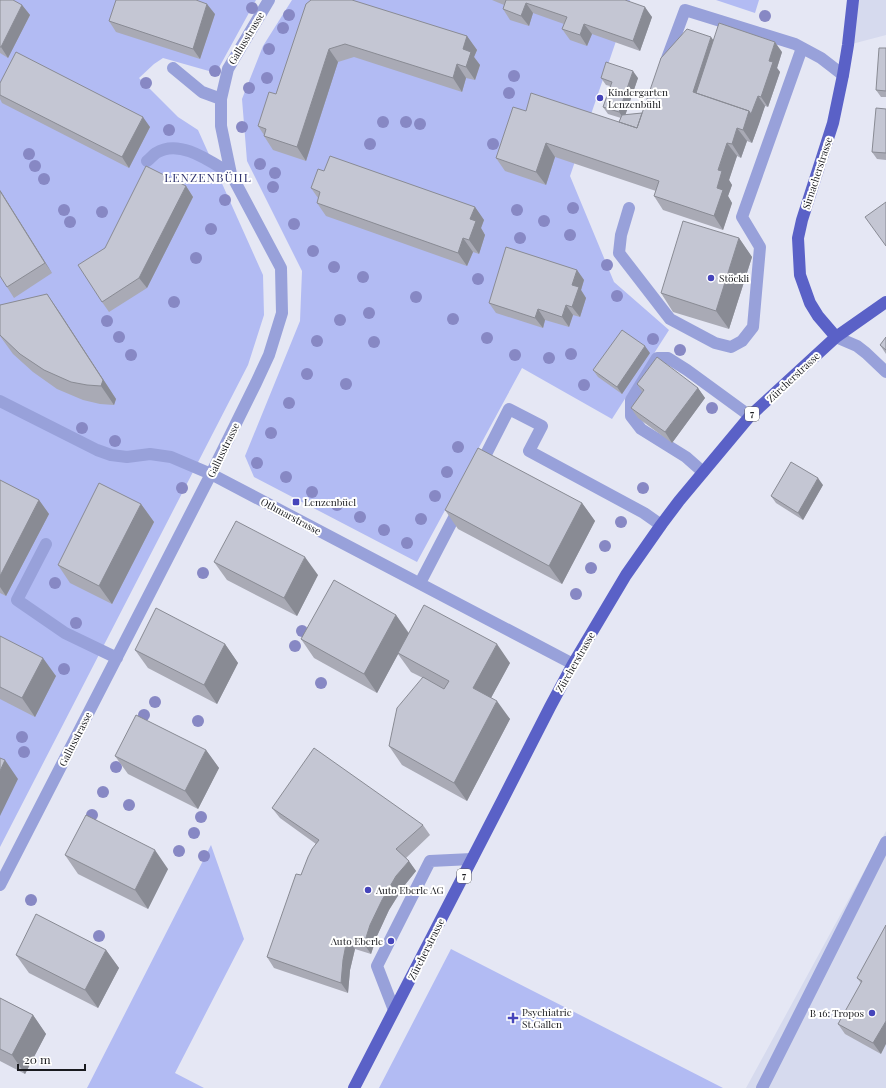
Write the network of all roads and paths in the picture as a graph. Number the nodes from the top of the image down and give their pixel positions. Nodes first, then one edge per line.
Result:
1 (269, 0) edge
2 (853, 0) edge
3 (802, 48) junction
4 (173, 68) dead end
5 (663, 69) edge
6 (843, 75) junction
7 (221, 99) junction
8 (147, 161) dead end
9 (230, 174) junction
10 (630, 208) dead end
11 (886, 302) edge
12 (836, 337) junction
13 (886, 372) edge
14 (0, 401) edge
15 (750, 416) junction
16 (703, 472) junction
17 (477, 473) edge
18 (211, 474) junction
19 (462, 501) edge
20 (661, 525) junction
21 (46, 544) dead end
22 (420, 583) junction
23 (117, 658) junction
24 (573, 664) junction
25 (886, 842) edge
26 (472, 859) junction
27 (0, 885) edge
28 (394, 1010) junction
29 (354, 1088) edge
30 (762, 1088) edge

1 - 7 street, Gallusstrasse
2 - 6 main road, Sirnacherstrasse
3 - 5 street
3 - 6 street
3 - 10 street
4 - 7 street
6 - 12 main road, Sirnacherstrasse
7 - 9 street, Gallusstrasse
8 - 9 street
9 - 18 street, Gallusstrasse
11 - 12 main road, Zürcherstrasse / 7
12 - 13 street
12 - 15 main road, Zürcherstrasse / 7
14 - 18 street, Othmarstrasse
15 - 16 main road, Zürcherstrasse / 7
15 - 16 street
16 - 20 main road, Zürcherstrasse / 7
17 - 20 street
18 - 22 street, Othmarstrasse
18 - 23 street, Gallusstrasse
19 - 22 street
20 - 24 main road, Zürcherstrasse / 7
21 - 23 street
22 - 24 street, Othmarstrasse
23 - 27 street, Gallusstrasse
24 - 26 main road, Zürcherstrasse / 7
25 - 30 street
26 - 28 main road, Zürcherstrasse / 7
26 - 28 street
28 - 29 main road, Zürcherstrasse / 7

